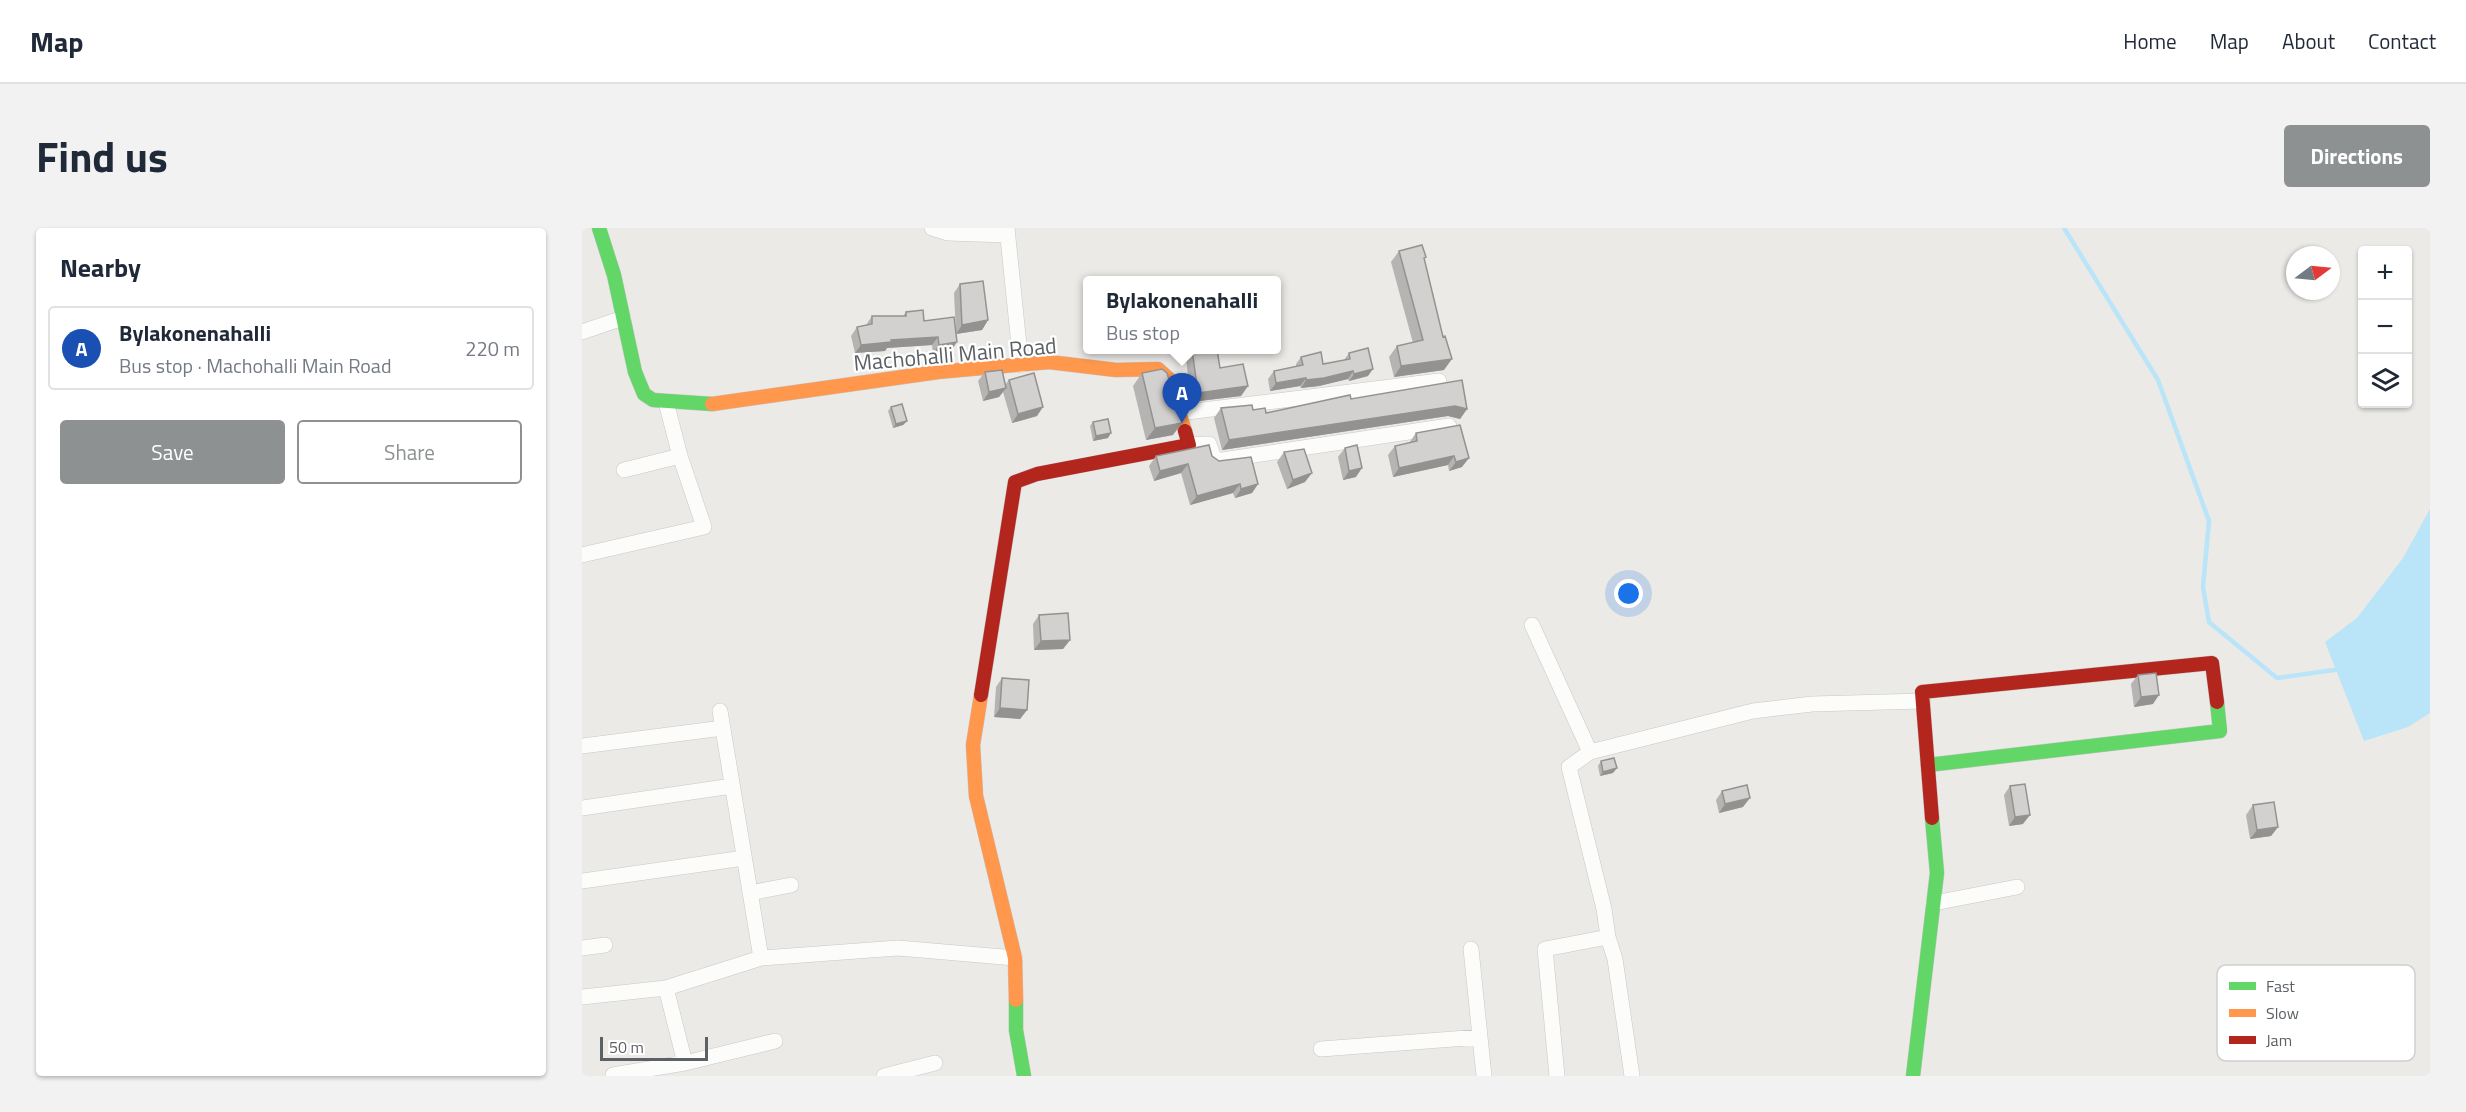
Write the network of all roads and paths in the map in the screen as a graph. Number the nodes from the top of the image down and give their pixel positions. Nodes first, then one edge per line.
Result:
1 (600, 228) edge
2 (932, 228) edge
3 (1007, 231) edge
4 (623, 318) junction
5 (582, 332) edge
6 (1022, 365) junction
7 (1439, 381) edge
8 (666, 402) junction
9 (1179, 413) junction
10 (1449, 426) edge
11 (1189, 445) junction
12 (680, 456) junction
13 (624, 470) dead end
14 (582, 555) edge
15 (1532, 625) dead end
16 (1923, 701) junction
17 (720, 711) dead end
18 (723, 728) junction
19 (582, 746) edge
20 (1590, 752) junction
21 (1928, 765) junction
22 (732, 786) junction
23 (582, 808) edge
24 (744, 858) junction
25 (582, 881) edge
26 (790, 885) dead end
27 (2017, 887) dead end
28 (750, 893) junction
29 (1934, 903) junction
30 (1608, 937) junction
31 (605, 945) dead end
32 (582, 948) edge
33 (1471, 949) dead end
34 (761, 958) junction
35 (1015, 958) junction
36 (666, 988) junction
37 (582, 997) edge
38 (1480, 1037) junction
39 (775, 1041) dead end
40 (1321, 1049) dead end
41 (935, 1063) dead end
42 (685, 1064) junction
43 (613, 1076) edge
44 (884, 1076) edge
45 (1024, 1076) edge
46 (1484, 1076) edge
47 (1557, 1076) edge
48 (1632, 1076) edge
49 (1913, 1076) edge

1 - 4 street, Machohalli Main Road
2 - 3 street
3 - 6 street
4 - 5 street
4 - 8 street, Machohalli Main Road
6 - 8 street, Machohalli Main Road
6 - 9 street, Machohalli Main Road
7 - 9 street
8 - 12 street
9 - 11 street, Machohalli Main Road
10 - 11 street
11 - 35 street
12 - 13 street
12 - 14 street
15 - 20 street
16 - 20 street
16 - 21 street
16 - 21 street
17 - 18 street
18 - 19 street
18 - 22 street
20 - 30 street
21 - 29 street
22 - 23 street
22 - 24 street
24 - 25 street
24 - 28 street
26 - 28 street
27 - 29 street
28 - 34 street
29 - 49 street
30 - 47 street
30 - 48 street
31 - 32 street
33 - 38 street
34 - 35 street
34 - 36 street
35 - 45 street
36 - 37 street
36 - 42 street
38 - 40 street
38 - 46 street
39 - 42 street
41 - 44 street
42 - 43 street

